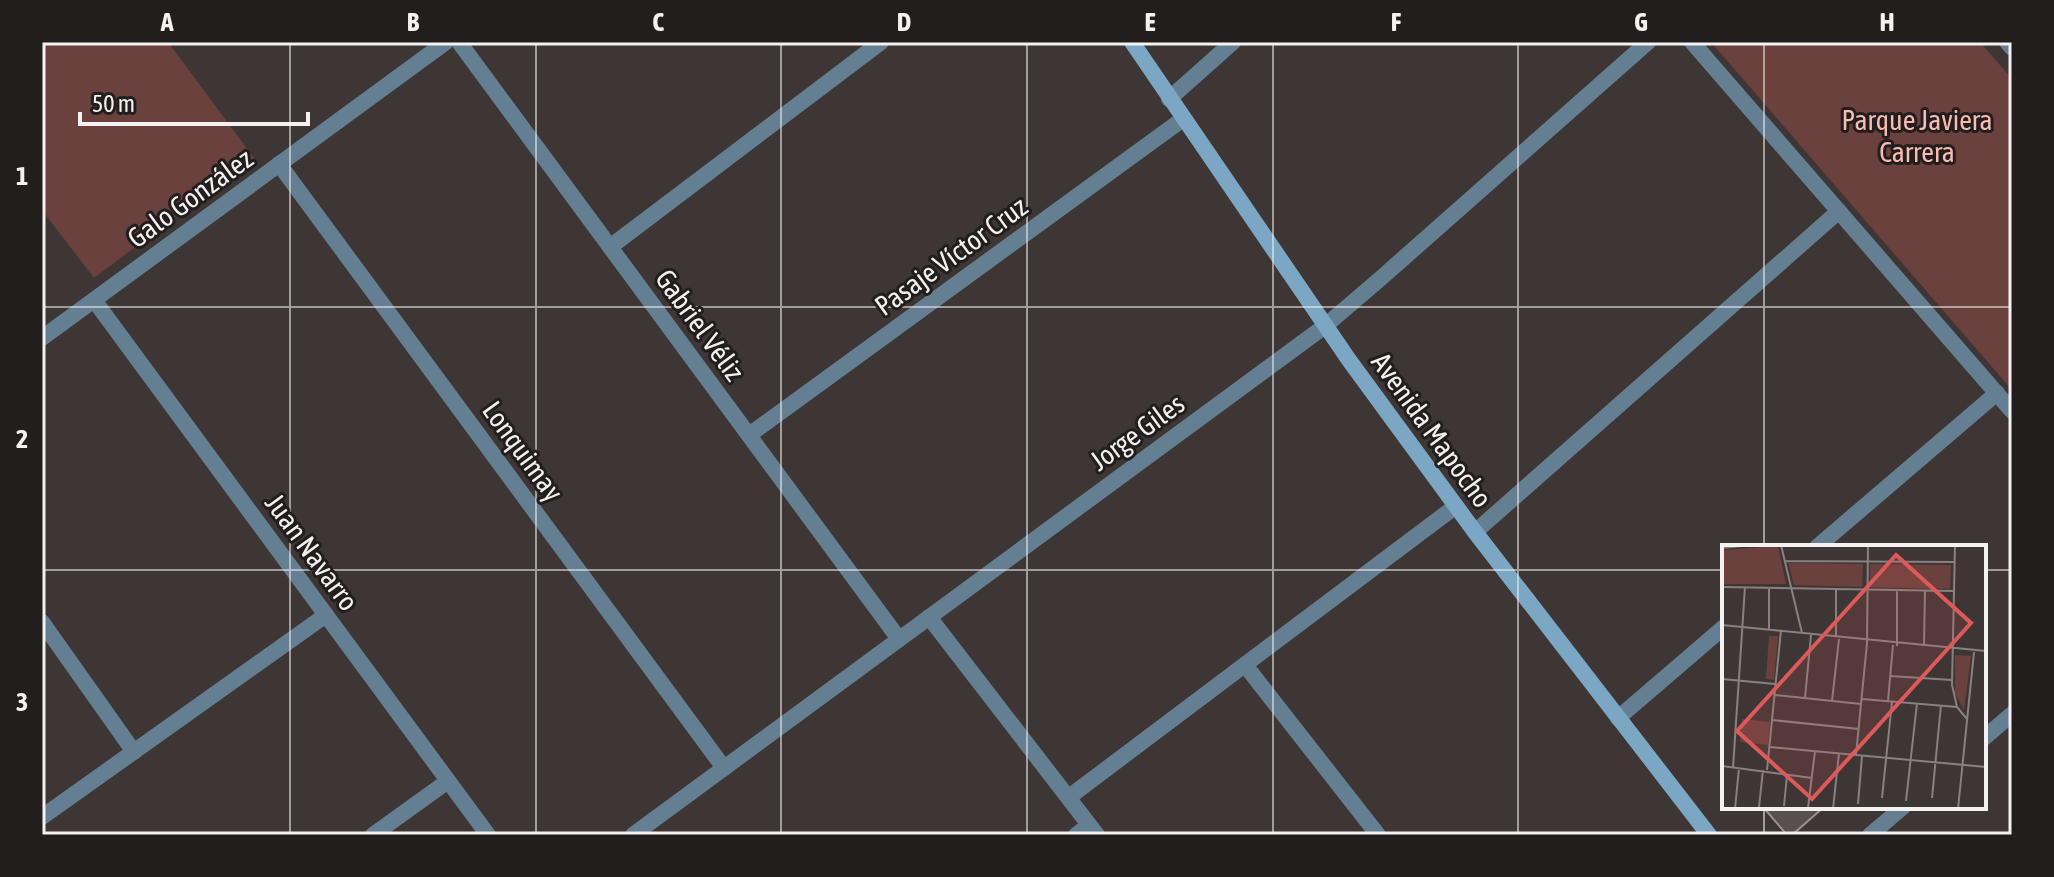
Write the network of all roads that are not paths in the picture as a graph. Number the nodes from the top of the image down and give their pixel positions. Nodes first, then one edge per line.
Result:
1 (446, 42) edge
2 (459, 42) edge
3 (881, 42) edge
4 (1132, 42) edge
5 (1233, 42) edge
6 (1648, 42) edge
7 (1692, 42) edge
8 (2007, 42) edge
9 (2012, 48) edge
10 (1169, 99) junction
11 (1183, 119) junction
12 (279, 164) junction
13 (1839, 211) junction
14 (610, 247) junction
15 (94, 300) junction
16 (1325, 326) junction
17 (42, 338) edge
18 (1997, 393) junction
19 (2012, 411) edge
20 (749, 435) junction
21 (1456, 506) junction
22 (1475, 532) junction
23 (1819, 545) edge
24 (326, 615) junction
25 (929, 617) junction
26 (42, 622) edge
27 (1722, 629) edge
28 (899, 639) junction
29 (1245, 665) junction
30 (2012, 714) edge
31 (1618, 718) junction
32 (1986, 736) edge
33 (134, 752) junction
34 (724, 768) junction
35 (448, 781) junction
36 (1069, 797) junction
37 (1901, 809) edge
38 (42, 817) edge
39 (1087, 832) edge
40 (373, 835) edge
41 (488, 835) edge
42 (633, 835) edge
43 (1378, 835) edge
44 (1709, 835) edge
45 (1870, 835) edge

1 - 12 street, Galo González
2 - 14 street, Gabriel Véliz
3 - 14 street
4 - 10 main road, Avenida Mapocho
5 - 10 street
6 - 16 street, Jorge Giles
7 - 13 street
8 - 9 street
10 - 11 main road, Avenida Mapocho
11 - 16 main road, Avenida Mapocho
11 - 20 street, Pasaje Víctor Cruz
12 - 15 street, Galo González
12 - 34 street, Lonquimay
13 - 18 street
13 - 22 street
14 - 20 street, Gabriel Véliz
15 - 17 street, Galo González
15 - 24 street, Juan Navarro
16 - 21 main road, Avenida Mapocho
16 - 25 street, Jorge Giles
18 - 19 street
18 - 23 street
20 - 28 street, Gabriel Véliz
21 - 22 main road, Avenida Mapocho
21 - 29 street
22 - 31 main road, Avenida Mapocho
24 - 33 street
24 - 35 street, Juan Navarro
25 - 28 street, Jorge Giles
25 - 36 street
26 - 33 street
27 - 31 street
28 - 34 street, Jorge Giles
29 - 36 street
29 - 43 street
30 - 32 street
31 - 44 main road, Avenida Mapocho
33 - 38 street
34 - 42 street, Jorge Giles
35 - 40 street
35 - 41 street, Juan Navarro
36 - 39 street
37 - 45 street

